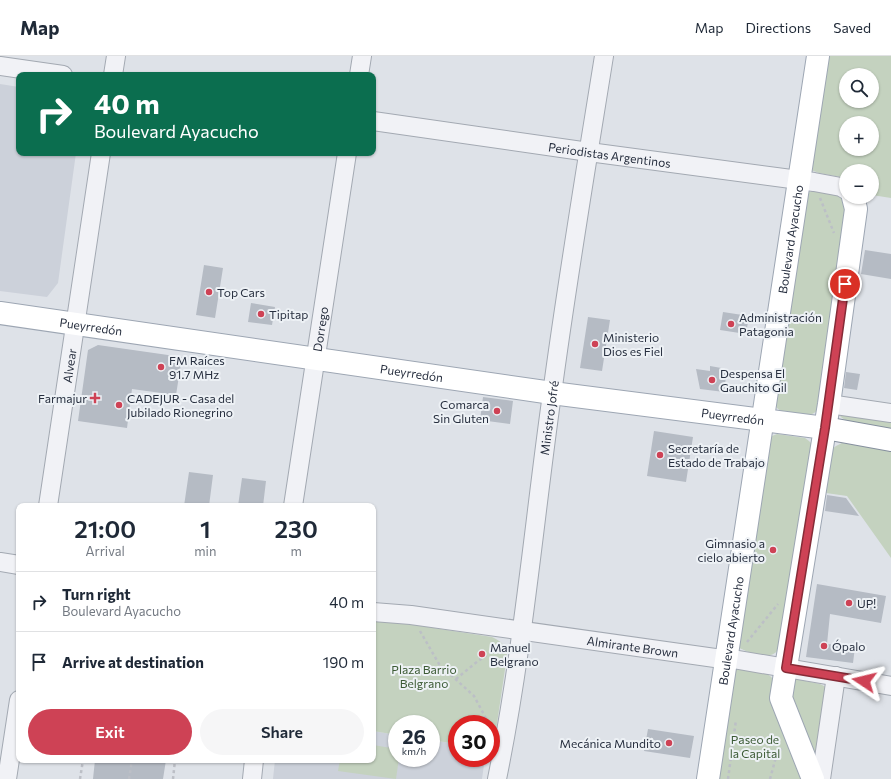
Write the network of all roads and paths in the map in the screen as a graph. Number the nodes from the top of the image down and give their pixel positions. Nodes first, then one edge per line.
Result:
1 (116, 56) edge
2 (362, 56) edge
3 (604, 56) edge
4 (818, 56) edge
5 (0, 66) edge
6 (42, 72) edge
7 (113, 72) edge
8 (359, 72) edge
9 (376, 121) edge
10 (589, 152) junction
11 (101, 156) edge
12 (347, 156) edge
13 (799, 180) junction
14 (839, 187) edge
15 (855, 204) edge
16 (0, 313) edge
17 (75, 324) junction
18 (316, 359) junction
19 (552, 393) junction
20 (828, 404) junction
21 (891, 413) edge
22 (762, 420) junction
23 (825, 428) junction
24 (891, 440) edge
25 (48, 503) edge
26 (293, 503) edge
27 (0, 562) edge
28 (16, 565) edge
29 (376, 612) edge
30 (411, 615) junction
31 (522, 631) junction
32 (727, 658) junction
33 (786, 668) junction
34 (836, 676) junction
35 (456, 679) junction
36 (891, 686) edge
37 (484, 715) edge
38 (16, 720) edge
39 (796, 738) junction
40 (83, 763) edge
41 (132, 763) edge
42 (175, 763) edge
43 (254, 763) edge
44 (7, 779) edge
45 (80, 779) edge
46 (129, 779) edge
47 (173, 779) edge
48 (252, 779) edge
49 (497, 779) edge
50 (708, 779) edge
51 (770, 779) edge
52 (813, 779) edge
53 (821, 779) edge

1 - 7 street
2 - 8 street
3 - 10 street, Ministro Jofré
4 - 13 main road, Boulevard Ayacucho
5 - 6 street
9 - 10 street, Periodistas Argentinos
10 - 13 street, Periodistas Argentinos
10 - 19 street, Ministro Jofré
11 - 17 street, Alvear
12 - 18 street, Dorrego
13 - 14 street, Periodistas Argentinos
13 - 22 main road, Boulevard Ayacucho
15 - 20 main road
16 - 17 main road, Pueyrredón
17 - 18 main road, Pueyrredón
17 - 25 street, Alvear
18 - 19 main road, Pueyrredón
18 - 26 street, Dorrego
19 - 22 main road, Pueyrredón
19 - 31 street, Ministro Jofré
20 - 21 street
20 - 23 main road
22 - 23 main road, Pueyrredón
22 - 32 main road, Boulevard Ayacucho
23 - 24 main road, Pueyrredón
23 - 33 main road
27 - 28 street
29 - 30 street, Almirante Brown
30 - 31 street, Almirante Brown
30 - 35 path
31 - 32 street, Almirante Brown
31 - 35 path
31 - 49 street, Ministro Jofré
32 - 33 street, Almirante Brown
32 - 50 main road, Boulevard Ayacucho
33 - 34 street, Almirante Brown
33 - 39 main road
34 - 36 street, Almirante Brown
34 - 53 street
35 - 37 path
38 - 44 street
39 - 51 path
39 - 52 main road
40 - 45 path
41 - 46 path
42 - 47 path
43 - 48 street

